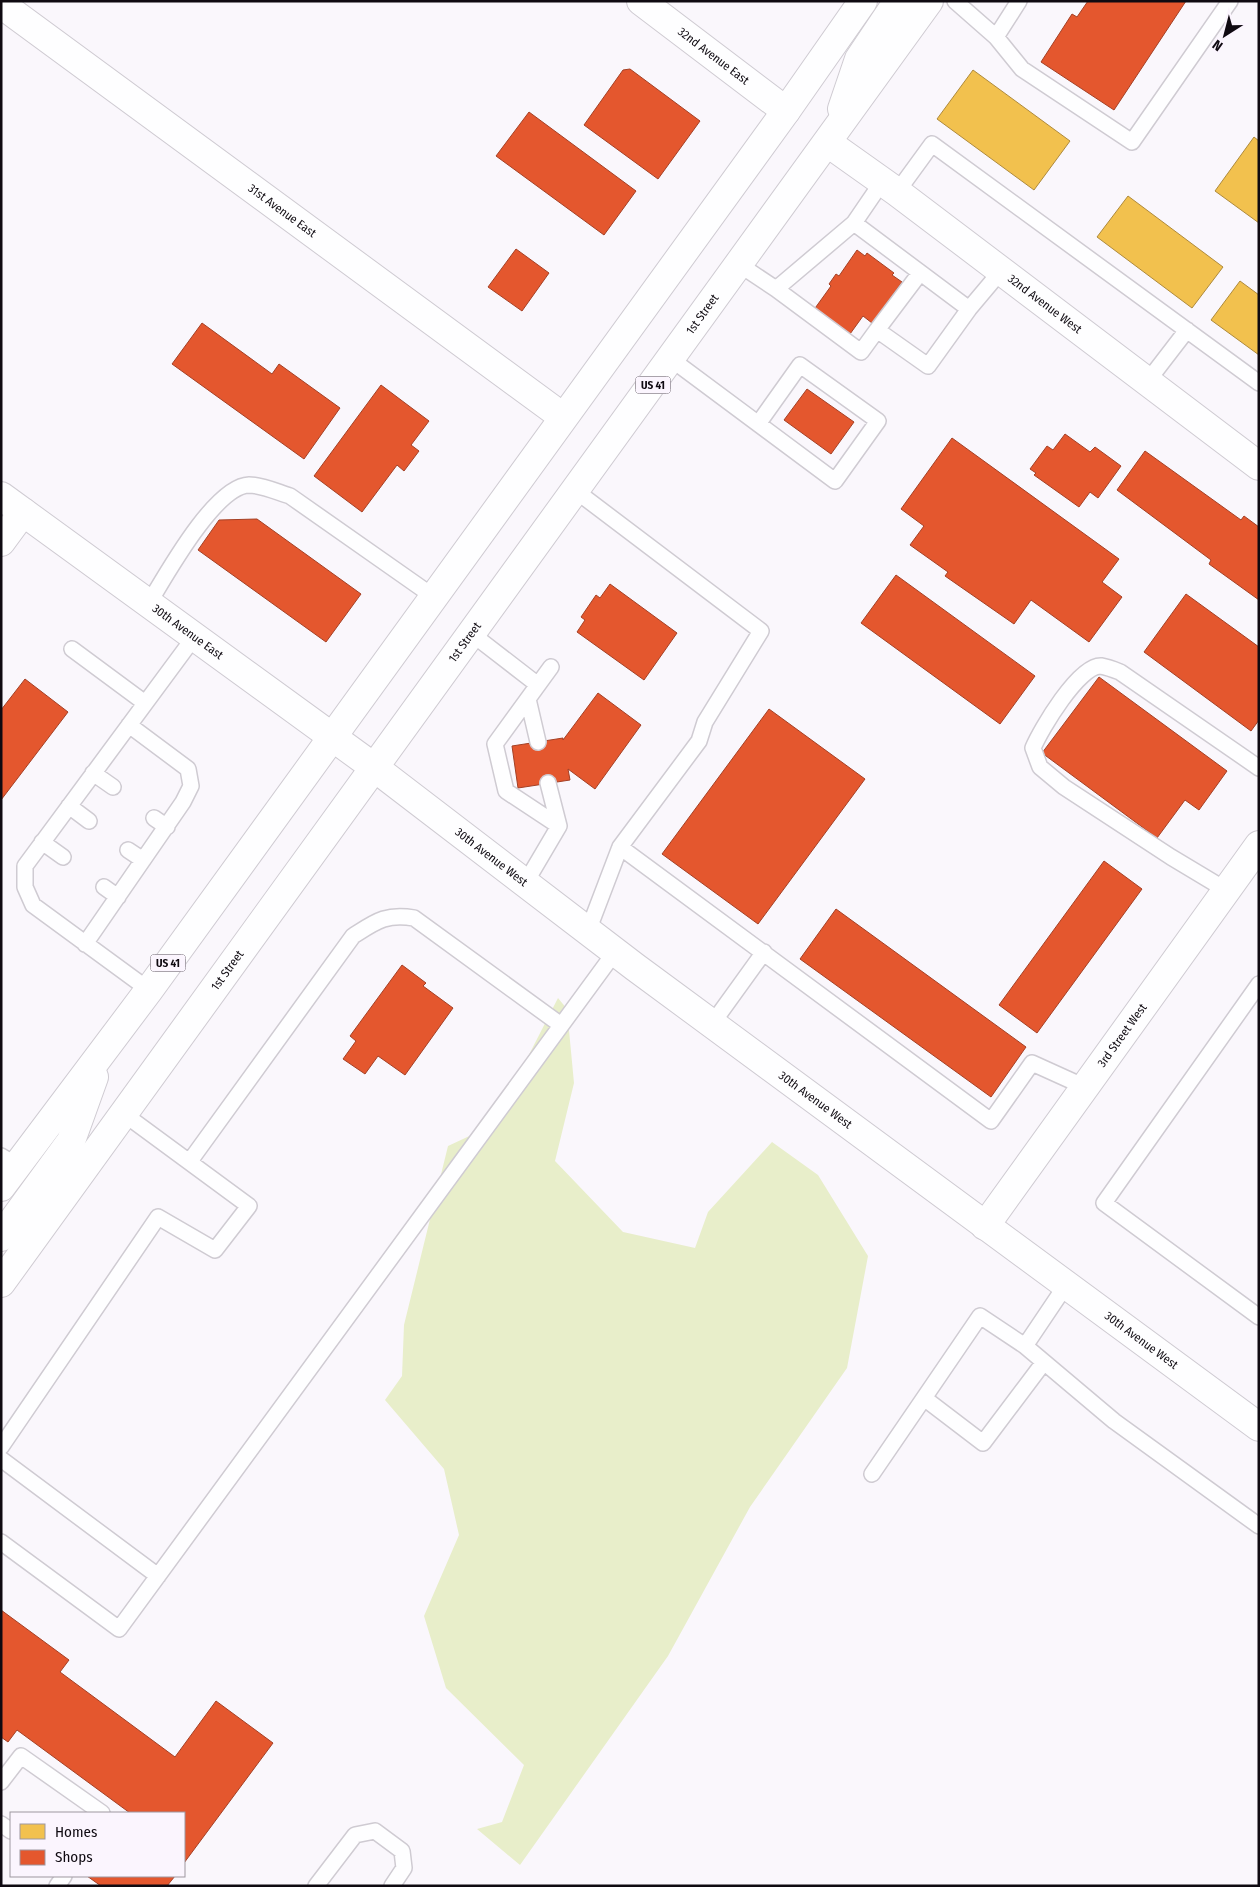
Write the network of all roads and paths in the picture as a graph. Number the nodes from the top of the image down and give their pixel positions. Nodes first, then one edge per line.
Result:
1 (641, 1) edge
2 (863, 1) edge
3 (898, 1) edge
4 (929, 1) edge
5 (955, 1) edge
6 (1020, 1) edge
7 (1230, 1) edge
8 (1, 4) edge
9 (996, 37) junction
10 (786, 111) junction
11 (830, 140) junction
12 (889, 187) junction
13 (854, 223) junction
14 (740, 265) junction
15 (1001, 271) junction
16 (920, 273) junction
17 (776, 289) junction
18 (969, 310) junction
19 (877, 330) junction
20 (1187, 330) junction
21 (671, 359) junction
22 (1147, 382) junction
23 (1259, 383) edge
24 (563, 417) junction
25 (758, 424) junction
26 (1259, 466) edge
27 (576, 491) junction
28 (12, 504) edge
29 (1, 542) edge
30 (434, 597) junction
31 (149, 603) junction
32 (472, 634) junction
33 (194, 636) junction
34 (72, 649) dead end
35 (551, 667) dead end
36 (538, 685) junction
37 (528, 700) junction
38 (145, 703) junction
39 (129, 725) junction
40 (332, 736) junction
41 (538, 742) dead end
42 (375, 768) junction
43 (1259, 768) edge
44 (93, 773) junction
45 (548, 783) dead end
46 (112, 787) dead end
47 (69, 806) junction
48 (89, 821) dead end
49 (559, 826) junction
50 (42, 842) junction
51 (1259, 845) edge
52 (620, 847) junction
53 (128, 850) dead end
54 (63, 857) dead end
55 (143, 860) junction
56 (526, 882) junction
57 (104, 887) dead end
58 (1226, 890) junction
59 (118, 897) junction
60 (588, 931) junction
61 (85, 944) junction
62 (615, 952) junction
63 (764, 952) junction
64 (1259, 984) edge
65 (149, 990) junction
66 (712, 1024) junction
67 (561, 1025) junction
68 (103, 1052) junction
69 (1085, 1087) junction
70 (124, 1114) junction
71 (190, 1161) junction
72 (6, 1169) edge
73 (986, 1226) junction
74 (1, 1237) edge
75 (1, 1283) edge
76 (1066, 1285) junction
77 (1259, 1317) edge
78 (1025, 1346) junction
79 (1044, 1362) junction
80 (924, 1398) junction
81 (1259, 1427) edge
82 (1, 1447) edge
83 (1, 1459) edge
84 (872, 1474) dead end
85 (1259, 1526) edge
86 (1, 1542) edge
87 (158, 1576) junction
88 (1, 1782) edge
89 (101, 1812) edge
90 (316, 1886) edge
91 (392, 1886) edge

1 - 10 street, 32nd Avenue East
2 - 10 street, US 41
3 - 11 street
4 - 11 street, 1st Street / US 41
5 - 9 lane
6 - 9 lane
7 - 9 lane
8 - 24 street, 31st Avenue East
10 - 24 street, US 41
11 - 12 street, 32nd Avenue West
11 - 14 street, 1st Street / US 41
12 - 13 lane
12 - 15 street, 32nd Avenue West
12 - 20 lane
13 - 16 lane
13 - 17 lane
14 - 17 lane
14 - 21 street, 1st Street / US 41
15 - 18 lane
15 - 22 street, 32nd Avenue West
16 - 18 lane
16 - 19 lane
17 - 19 lane
18 - 19 lane
20 - 22 lane
20 - 23 lane
21 - 25 lane
21 - 27 street, 1st Street / US 41
22 - 26 street, 32nd Avenue West
24 - 30 street, US 41
25 - 25 lane
27 - 32 street, 1st Street / US 41
27 - 52 lane
28 - 29 street
28 - 31 street, 30th Avenue East
30 - 31 lane
30 - 40 street, US 41
31 - 33 street, 30th Avenue East
32 - 36 lane
32 - 42 street, 1st Street / US 41
33 - 38 lane
33 - 40 street, 30th Avenue East
34 - 38 lane
35 - 36 lane
36 - 37 lane
37 - 41 lane
37 - 49 lane
38 - 39 lane
39 - 44 lane
39 - 55 lane
40 - 42 street, 30th Avenue East
40 - 65 street, US 41
42 - 56 street, 30th Avenue West
42 - 70 street, 1st Street / US 41
43 - 58 lane
44 - 46 lane
44 - 47 lane
45 - 49 lane
47 - 48 lane
47 - 50 lane
49 - 56 lane
50 - 54 lane
50 - 61 lane
51 - 58 street, 3rd Street West
52 - 60 lane
52 - 63 lane
53 - 55 lane
55 - 59 lane
56 - 60 street, 30th Avenue West
57 - 59 lane
58 - 69 street, 3rd Street West
59 - 61 lane
60 - 62 street, 30th Avenue West
61 - 65 lane
62 - 66 street, 30th Avenue West
62 - 67 lane
63 - 66 lane
63 - 69 lane
64 - 77 lane
65 - 68 street, US 41
66 - 73 street, 30th Avenue West
67 - 71 lane
67 - 87 lane
68 - 72 street, US 41
68 - 74 street
69 - 73 street, 3rd Street West
70 - 71 lane
70 - 75 street, 1st Street / US 41
71 - 82 lane
73 - 76 street, 30th Avenue West
76 - 78 lane
76 - 81 street, 30th Avenue West
78 - 79 lane
78 - 80 lane
79 - 80 lane
79 - 85 lane
80 - 84 lane
83 - 87 lane
86 - 87 lane
88 - 89 lane
90 - 91 lane

